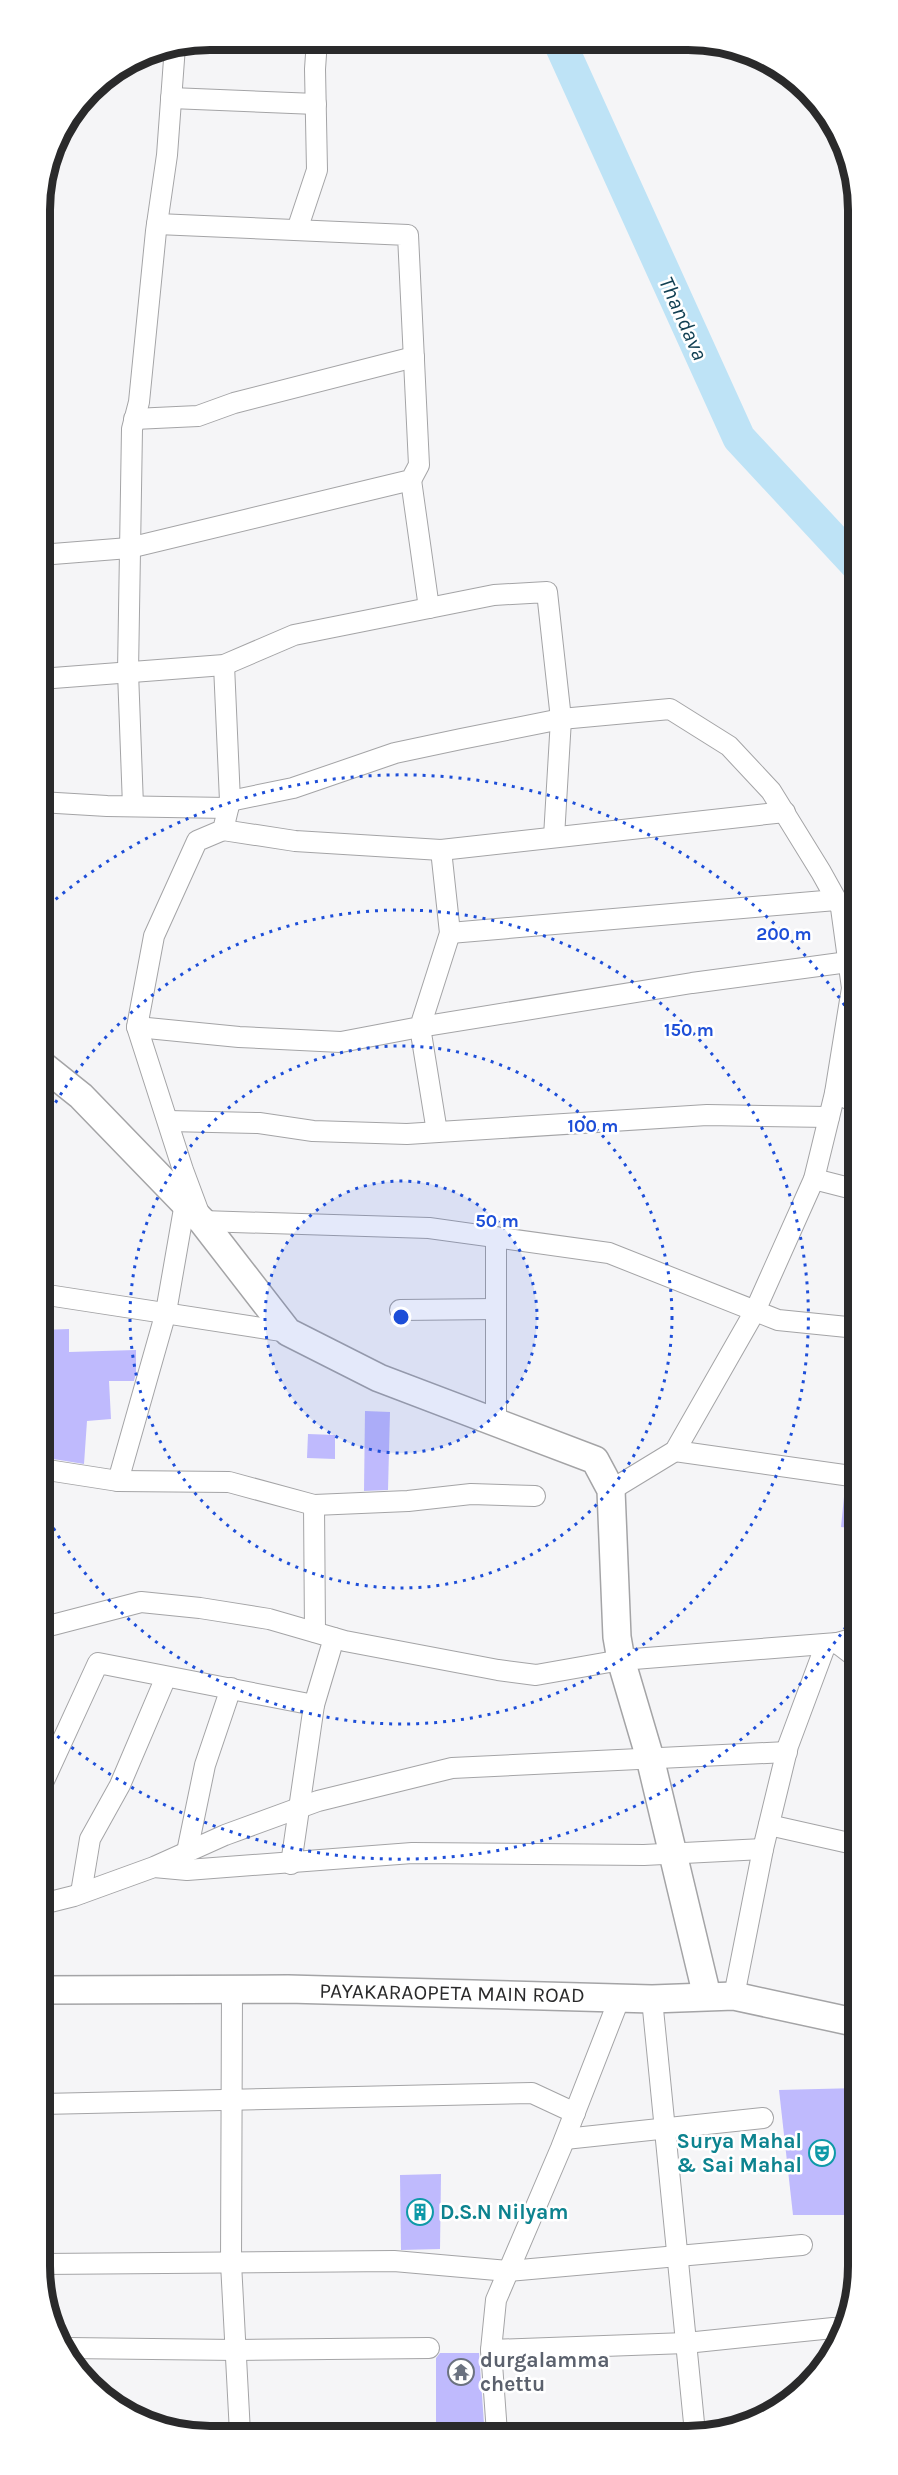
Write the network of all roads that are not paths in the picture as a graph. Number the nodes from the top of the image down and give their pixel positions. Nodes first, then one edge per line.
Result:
1 (316, 50) edge
2 (174, 54) edge
3 (171, 98) junction
4 (316, 104) junction
5 (157, 224) junction
6 (297, 230) junction
7 (414, 357) junction
8 (134, 419) junction
9 (411, 480) junction
10 (129, 548) junction
11 (50, 554) edge
12 (429, 608) junction
13 (224, 665) junction
14 (128, 672) junction
15 (50, 678) edge
16 (561, 719) junction
17 (50, 802) edge
18 (229, 805) junction
19 (134, 806) junction
20 (785, 813) junction
21 (223, 830) junction
22 (554, 837) junction
23 (441, 850) junction
24 (836, 900) junction
25 (450, 933) junction
26 (848, 962) joint
27 (848, 1022) edge
28 (137, 1027) junction
29 (420, 1027) junction
30 (50, 1071) edge
31 (835, 1093) junction
32 (848, 1098) edge
33 (829, 1117) junction
34 (168, 1121) junction
35 (437, 1132) junction
36 (814, 1179) junction
37 (848, 1188) edge
38 (194, 1212) junction
39 (495, 1237) junction
40 (50, 1295) edge
41 (496, 1309) junction
42 (400, 1310) dead end
43 (755, 1311) junction
44 (166, 1312) junction
45 (848, 1327) edge
46 (288, 1332) junction
47 (496, 1422) junction
48 (675, 1451) junction
49 (50, 1470) edge
50 (848, 1476) edge
51 (118, 1480) junction
52 (611, 1490) junction
53 (535, 1496) dead end
54 (314, 1504) junction
55 (50, 1626) edge
56 (315, 1632) junction
57 (334, 1638) junction
58 (848, 1640) edge
59 (832, 1644) junction
60 (848, 1653) edge
61 (621, 1660) junction
62 (166, 1677) junction
63 (231, 1688) junction
64 (314, 1706) junction
65 (787, 1752) junction
66 (650, 1758) junction
67 (50, 1768) edge
68 (298, 1808) junction
69 (769, 1825) junction
70 (848, 1843) edge
71 (763, 1849) junction
72 (187, 1852) junction
73 (674, 1853) junction
74 (291, 1864) junction
75 (154, 1867) junction
76 (81, 1893) junction
77 (50, 1902) edge
78 (50, 1990) edge
79 (232, 1990) junction
80 (721, 1996) junction
81 (620, 1997) junction
82 (652, 1999) junction
83 (848, 2022) edge
84 (232, 2100) junction
85 (50, 2104) edge
86 (575, 2114) junction
87 (763, 2118) dead end
88 (666, 2129) junction
89 (565, 2139) junction
90 (802, 2245) dead end
91 (678, 2255) junction
92 (231, 2263) junction
93 (50, 2264) edge
94 (508, 2271) junction
95 (833, 2328) dead end
96 (686, 2343) junction
97 (73, 2348) edge
98 (429, 2348) dead end
99 (236, 2350) junction
100 (491, 2350) junction
101 (694, 2425) edge
102 (240, 2426) edge
103 (496, 2426) edge

1 - 4 street
2 - 3 street
3 - 4 street
3 - 5 street
4 - 6 street
5 - 6 street
5 - 8 street
6 - 7 street
7 - 8 street
7 - 9 street
8 - 10 street
9 - 10 street
9 - 12 street
10 - 11 street
10 - 14 street
12 - 13 street
12 - 16 street
13 - 14 street
13 - 18 street
14 - 15 street
14 - 19 street
16 - 18 street
16 - 20 street
16 - 22 street
17 - 19 street
18 - 19 street
18 - 21 street
20 - 22 street
20 - 24 street
21 - 23 street
21 - 28 street
22 - 23 street
23 - 25 street
24 - 25 street
24 - 26 street
25 - 29 street
26 - 29 street
27 - 31 street
28 - 29 street
28 - 34 street
29 - 35 street
30 - 38 main road
31 - 32 street
31 - 33 street
33 - 35 street
33 - 36 street
34 - 35 street
34 - 38 street
36 - 37 street
36 - 43 street
38 - 39 street
38 - 44 street
38 - 46 main road
39 - 41 street
39 - 43 street
40 - 44 street
41 - 42 street
41 - 47 street
43 - 45 street
43 - 48 street
44 - 46 street
44 - 51 street
46 - 47 main road
47 - 52 main road
48 - 50 street
48 - 52 street
49 - 51 street
51 - 54 street
52 - 61 main road
53 - 54 street
54 - 56 street
55 - 56 street
56 - 57 street
57 - 61 street
57 - 64 street
58 - 59 street
59 - 60 street
59 - 61 street
59 - 65 street
61 - 66 main road
62 - 63 street
62 - 67 street
62 - 76 street
63 - 64 street
63 - 72 street
64 - 68 street
65 - 66 street
65 - 69 street
66 - 68 street
66 - 73 main road
68 - 72 street
68 - 74 street
69 - 70 street
69 - 71 street
71 - 73 street
71 - 80 street
72 - 75 street
73 - 74 street
73 - 80 main road
74 - 75 street
75 - 76 street
76 - 77 street
78 - 79 main road, PAYAKARAOPETA MAIN ROAD
79 - 81 main road, PAYAKARAOPETA MAIN ROAD
79 - 84 street
80 - 82 main road, PAYAKARAOPETA MAIN ROAD
80 - 83 main road, PAYAKARAOPETA MAIN ROAD
81 - 82 main road, PAYAKARAOPETA MAIN ROAD
81 - 86 street
82 - 88 street
84 - 85 street
84 - 86 street
84 - 92 street
86 - 89 street
87 - 88 street
88 - 89 street
88 - 91 street
89 - 94 street
90 - 91 street
91 - 94 street
91 - 96 street
92 - 93 street
92 - 94 street
92 - 99 street
94 - 100 street
95 - 96 street
96 - 100 street
96 - 101 street
97 - 99 street
98 - 99 street
99 - 102 street
100 - 103 street

